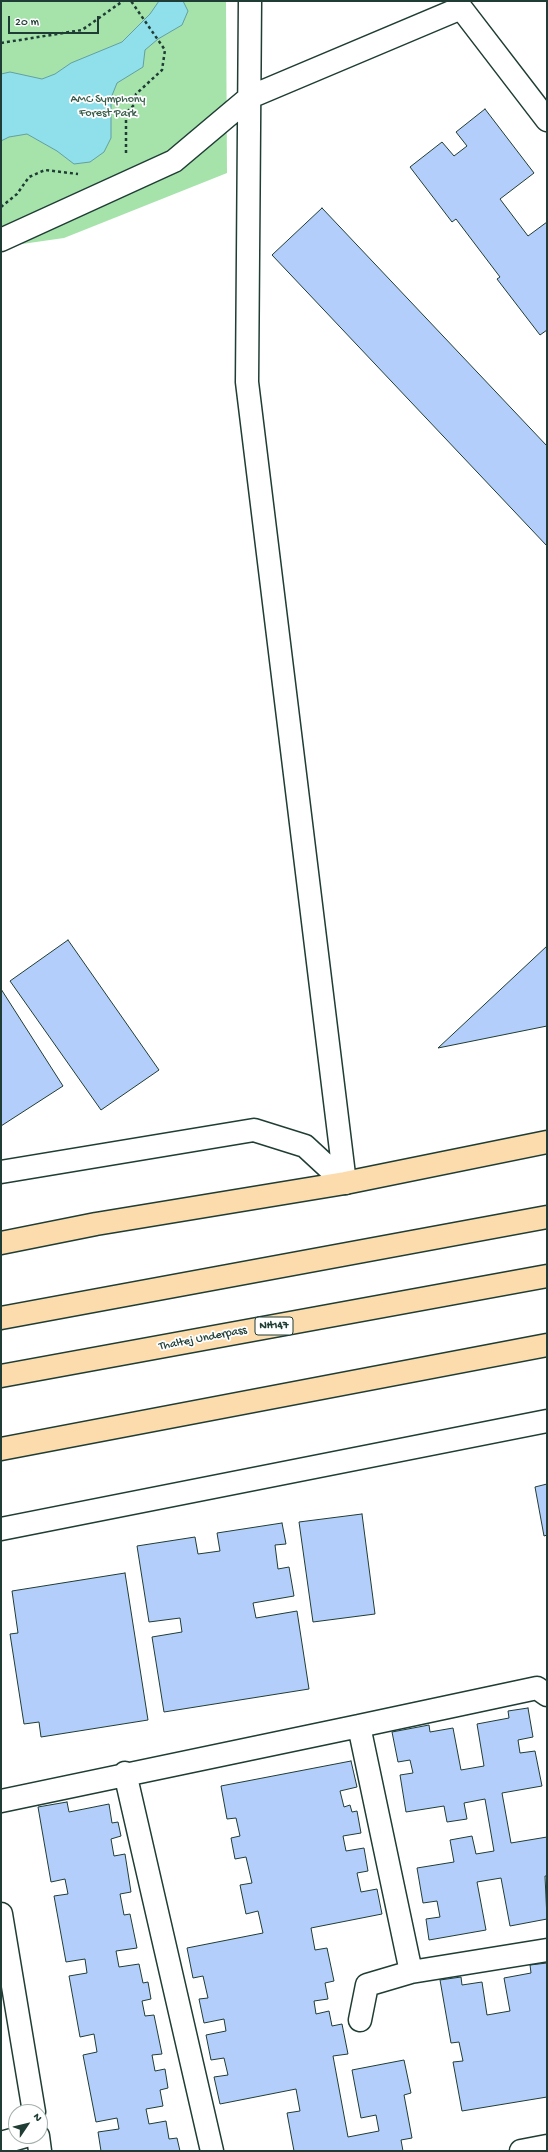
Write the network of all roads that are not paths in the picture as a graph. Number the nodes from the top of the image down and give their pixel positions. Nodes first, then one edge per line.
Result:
1 (250, 1) edge
2 (466, 4) edge
3 (250, 98) junction
4 (547, 120) edge
5 (1, 240) edge
6 (547, 1142) edge
7 (1, 1172) edge
8 (345, 1183) junction
9 (547, 1217) edge
10 (1, 1243) edge
11 (547, 1276) edge
12 (1, 1318) edge
13 (547, 1345) edge
14 (1, 1376) edge
15 (547, 1421) edge
16 (1, 1449) edge
17 (1, 1529) edge
18 (547, 1696) edge
19 (359, 1726) junction
20 (125, 1773) junction
21 (1, 1801) edge
22 (1, 1914) edge
23 (547, 1950) edge
24 (411, 1972) junction
25 (360, 2020) dead end
26 (33, 2104) edge
27 (547, 2146) edge
28 (212, 2151) edge
29 (521, 2151) edge

1 - 3 street
2 - 3 street
2 - 4 street
3 - 5 street
3 - 8 street
6 - 8 main road
7 - 8 street
8 - 10 main road
9 - 12 main road
11 - 14 main road, Thaltej Underpass / NH147
13 - 16 main road
15 - 17 street
18 - 19 street
19 - 20 street
19 - 24 street
20 - 21 street
20 - 28 street
22 - 26 street
23 - 24 street
24 - 25 street
27 - 29 street

